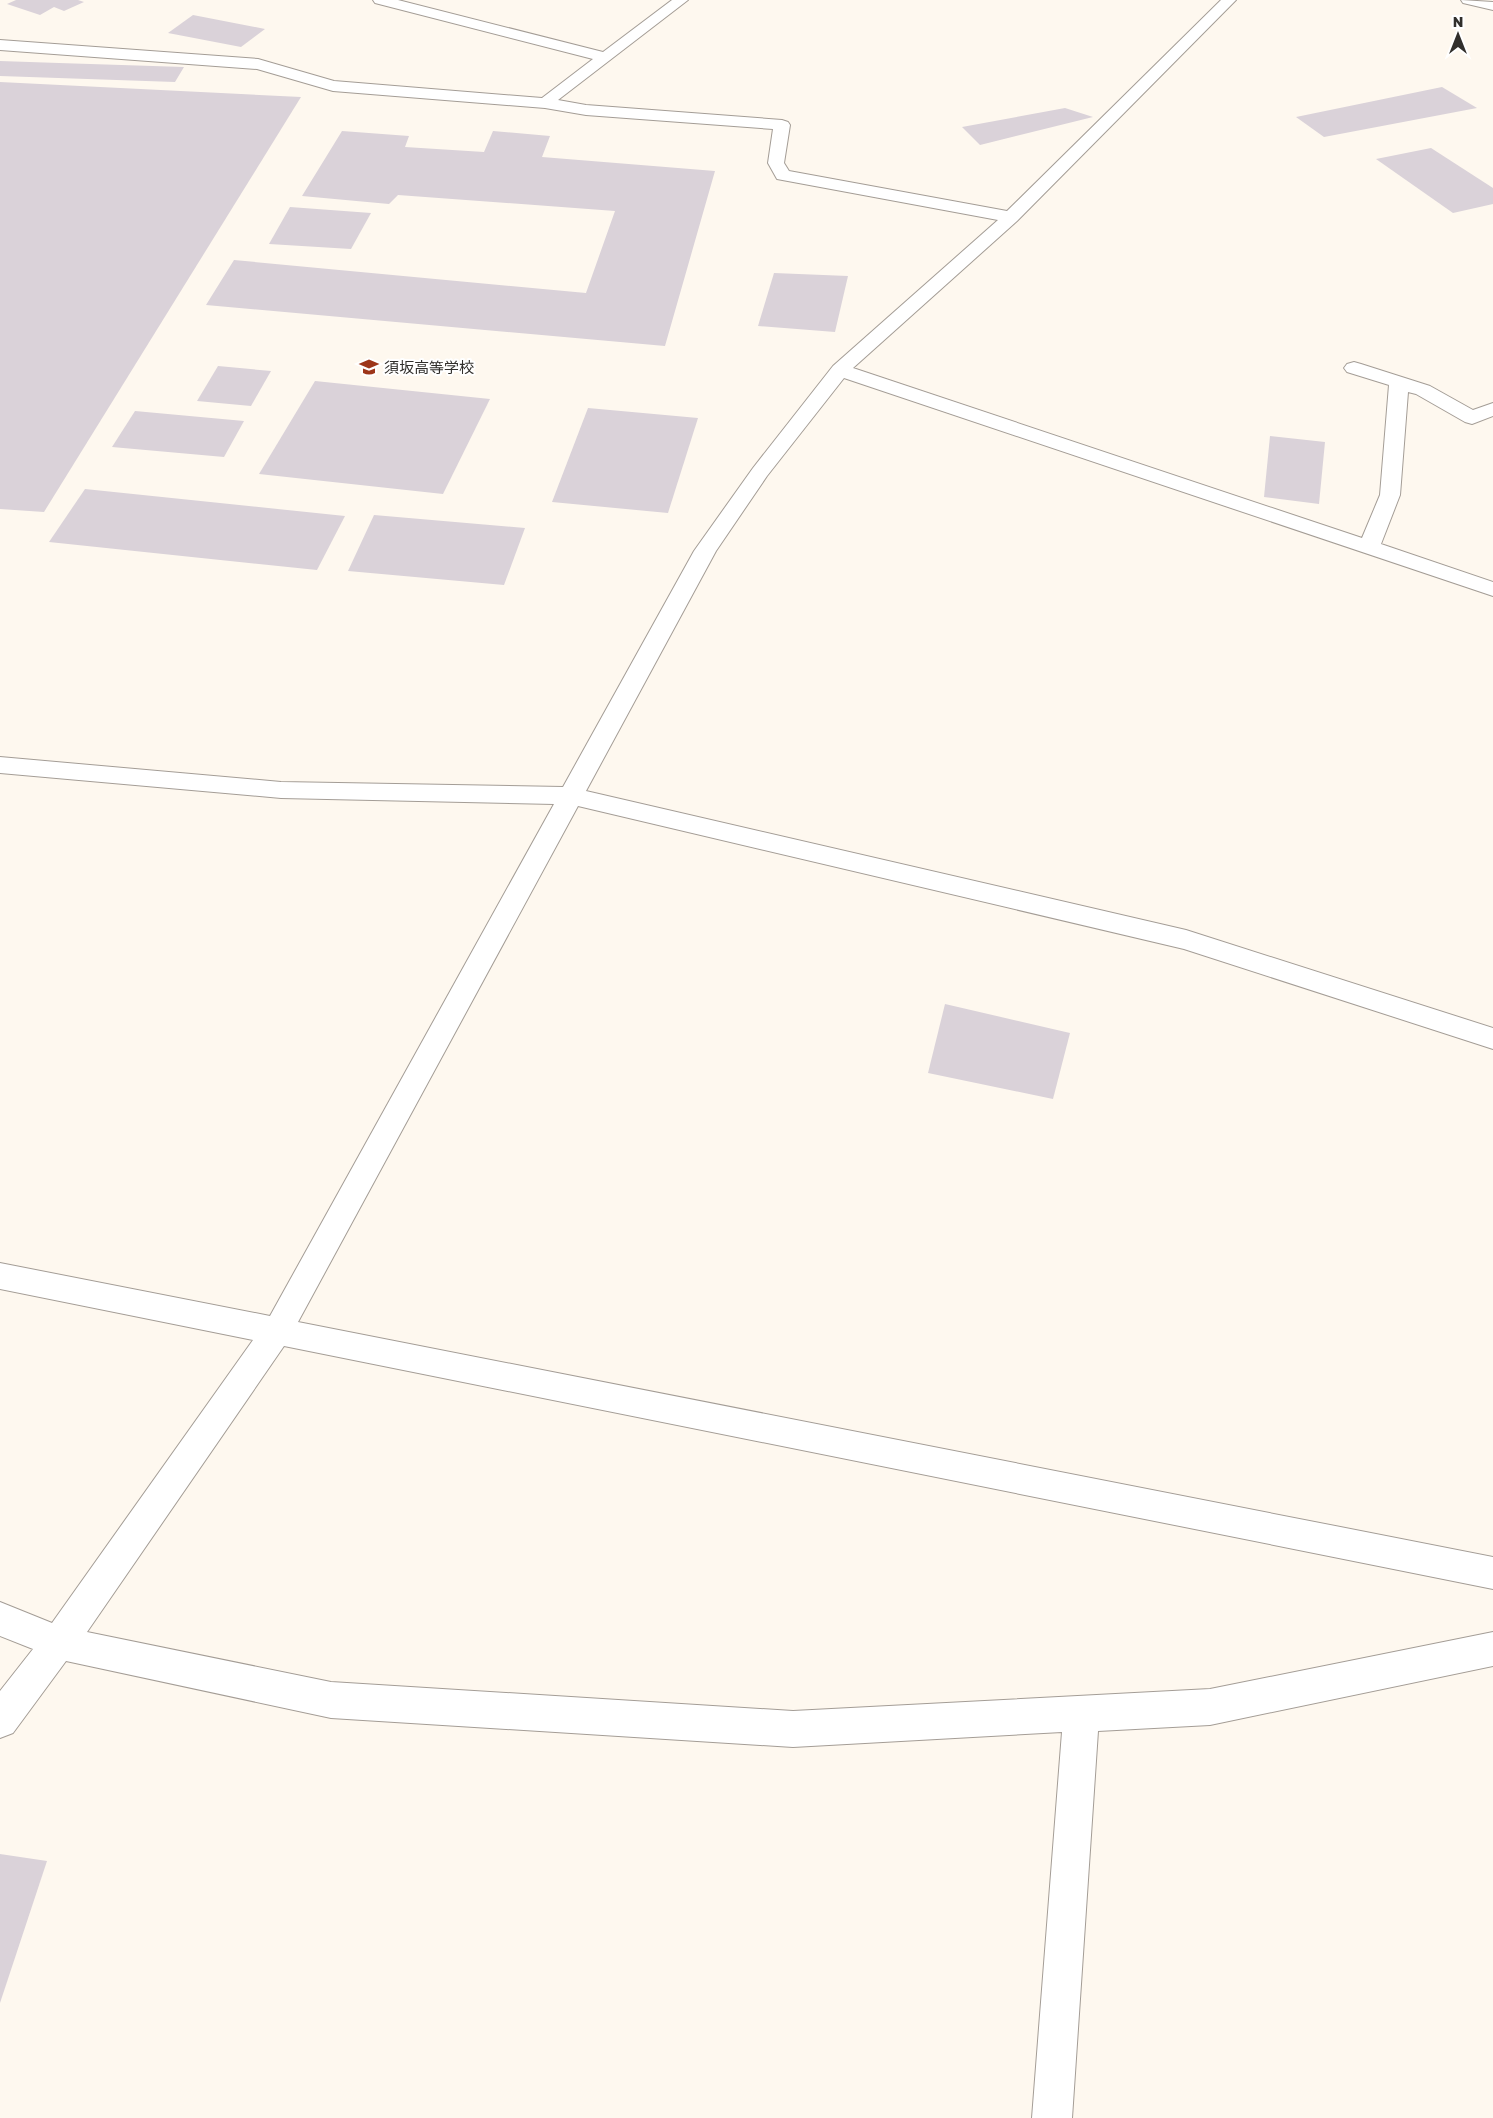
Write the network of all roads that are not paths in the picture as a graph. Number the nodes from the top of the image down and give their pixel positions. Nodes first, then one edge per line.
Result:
1 (380, 0) edge
2 (681, 0) edge
3 (1230, 0) edge
4 (1468, 0) edge
5 (1493, 6) edge
6 (0, 45) edge
7 (604, 57) junction
8 (545, 103) junction
9 (1011, 217) junction
10 (1354, 368) dead end
11 (840, 370) junction
12 (1399, 383) junction
13 (1493, 409) edge
14 (1369, 548) junction
15 (1493, 590) edge
16 (0, 764) edge
17 (571, 796) junction
18 (1493, 1039) edge
19 (0, 1276) edge
20 (278, 1330) junction
21 (1493, 1573) edge
22 (0, 1620) edge
23 (59, 1643) junction
24 (1493, 1649) edge
25 (1081, 1713) junction
26 (0, 1720) edge
27 (1052, 2118) edge

1 - 7 street
2 - 7 street
3 - 9 street
4 - 5 street
6 - 8 street
7 - 8 street
8 - 9 street
9 - 11 street
10 - 12 street
11 - 14 street
11 - 17 street
12 - 13 street
12 - 14 street
14 - 15 street
16 - 17 street
17 - 18 street
17 - 20 street
19 - 20 street
20 - 21 street
20 - 23 street
22 - 23 street
23 - 25 street
23 - 26 street
24 - 25 street
25 - 27 street

